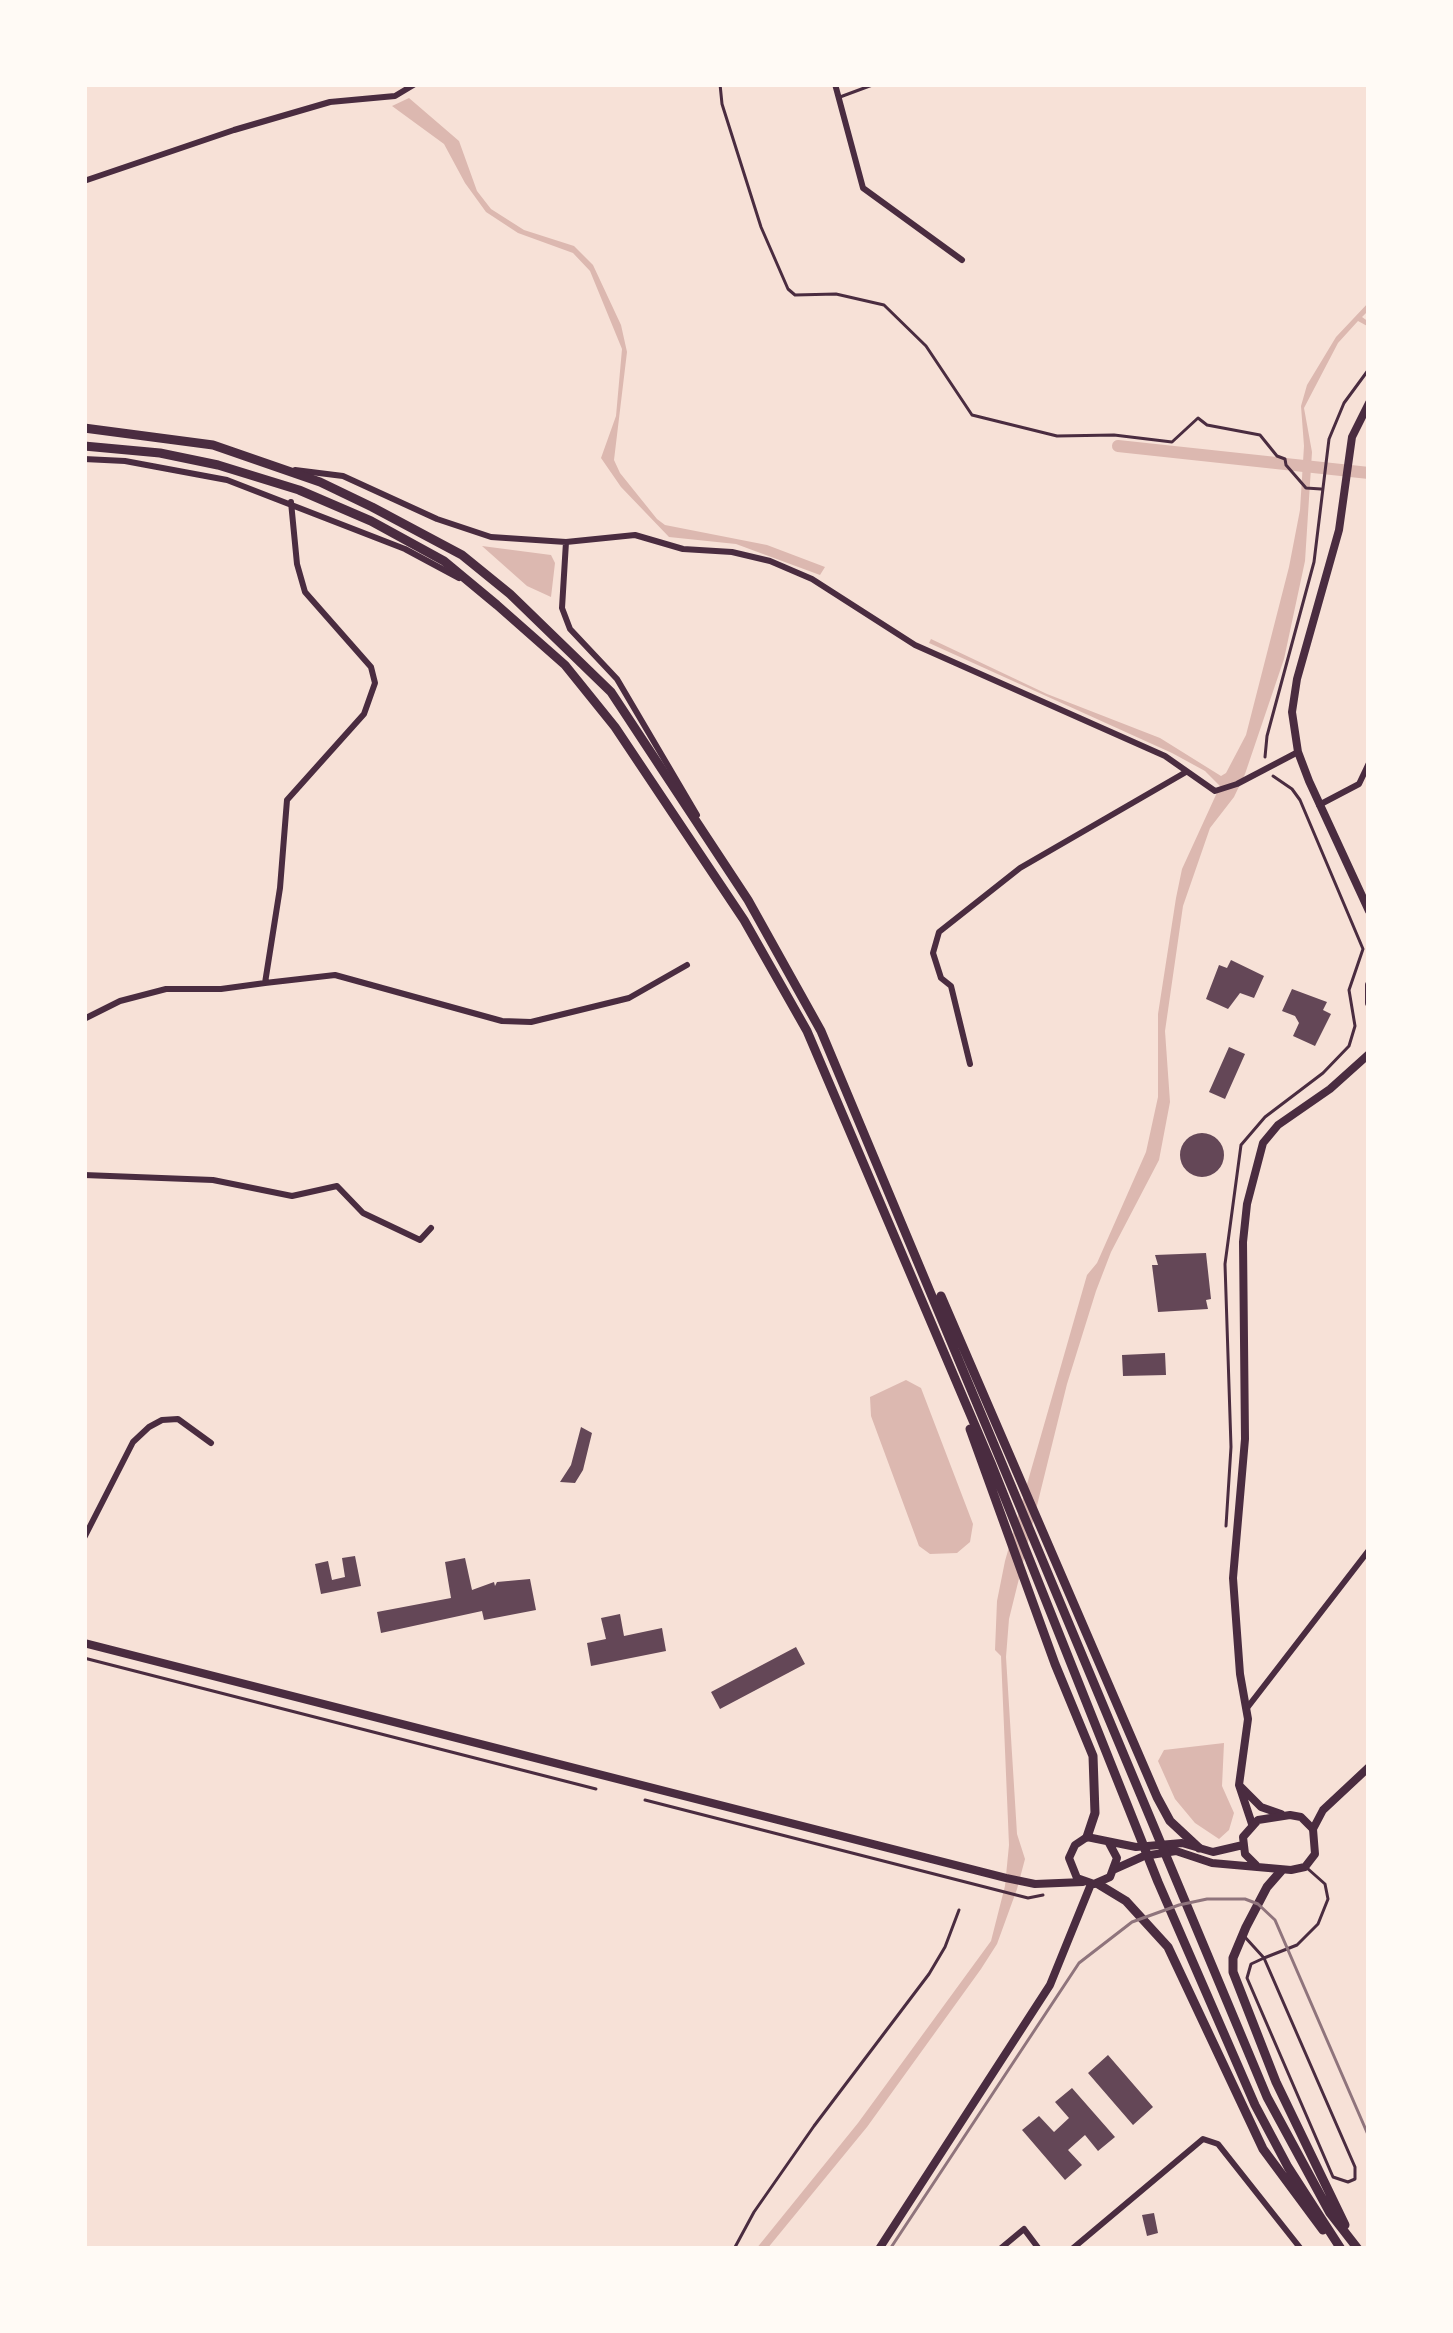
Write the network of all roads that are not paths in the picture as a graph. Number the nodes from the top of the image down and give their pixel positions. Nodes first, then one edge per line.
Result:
1 (416, 84) edge
2 (835, 84) edge
3 (875, 84) edge
4 (838, 98) junction
5 (84, 181) edge
6 (962, 260) dead end
7 (1369, 403) edge
8 (84, 428) edge
9 (84, 446) edge
10 (84, 459) edge
11 (285, 469) junction
12 (291, 502) junction
13 (566, 542) junction
14 (478, 589) junction
15 (1298, 752) junction
16 (1369, 763) edge
17 (1186, 772) junction
18 (1319, 805) junction
19 (711, 842) junction
20 (1369, 911) edge
21 (687, 965) dead end
22 (266, 982) junction
23 (1369, 985) edge
24 (1369, 1003) edge
25 (84, 1019) edge
26 (1369, 1054) edge
27 (970, 1064) dead end
28 (881, 1171) junction
29 (84, 1175) edge
30 (431, 1228) dead end
31 (211, 1443) dead end
32 (1012, 1529) junction
33 (84, 1538) edge
34 (1369, 1550) edge
35 (84, 1643) edge
36 (1247, 1708) junction
37 (1369, 1767) edge
38 (1239, 1785) junction
39 (1322, 1810) junction
40 (1281, 1814) junction
41 (1301, 1817) junction
42 (1252, 1824) junction
43 (1313, 1829) junction
44 (1087, 1837) junction
45 (1109, 1843) junction
46 (1243, 1845) junction
47 (1199, 1848) junction
48 (1070, 1865) junction
49 (1256, 1865) junction
50 (1305, 1867) junction
51 (1115, 1869) junction
52 (1281, 1870) junction
53 (1091, 1884) junction
54 (1051, 1888) junction
55 (1243, 1934) junction
56 (1264, 1958) junction
57 (1340, 2247) edge
58 (879, 2249) edge
59 (1000, 2249) edge
60 (1040, 2249) edge
61 (1072, 2249) edge
62 (1301, 2249) edge
63 (1360, 2249) edge

1 - 5 street
2 - 4 street
3 - 4 lane
4 - 6 street
7 - 15 street
8 - 11 main road
9 - 14 main road
10 - 12 street
11 - 13 street
11 - 19 main road
12 - 14 street
12 - 22 street
13 - 17 street
13 - 19 street
14 - 32 main road
15 - 17 street
15 - 18 street
16 - 18 street
17 - 27 street
18 - 20 street
19 - 28 main road
21 - 22 street
22 - 25 street
23 - 24 street
26 - 36 street
28 - 47 main road
28 - 63 main road
29 - 30 street
31 - 33 street
32 - 44 main road
32 - 57 main road
34 - 36 street
35 - 54 street
36 - 38 street
37 - 39 street
38 - 40 street
38 - 42 street
39 - 41 street
39 - 43 street
40 - 41 street
40 - 42 street
41 - 43 street
42 - 46 street
43 - 50 street
44 - 45 street
44 - 48 street
45 - 47 street
45 - 51 street
46 - 47 street
46 - 49 street
48 - 53 street
48 - 54 street
49 - 51 street
49 - 52 street
50 - 52 street
50 - 56 lane
51 - 53 street
52 - 55 main road
53 - 54 street
53 - 57 main road
53 - 58 street
55 - 56 lane
55 - 63 main road
56 - 56 lane
59 - 60 street
61 - 62 street

